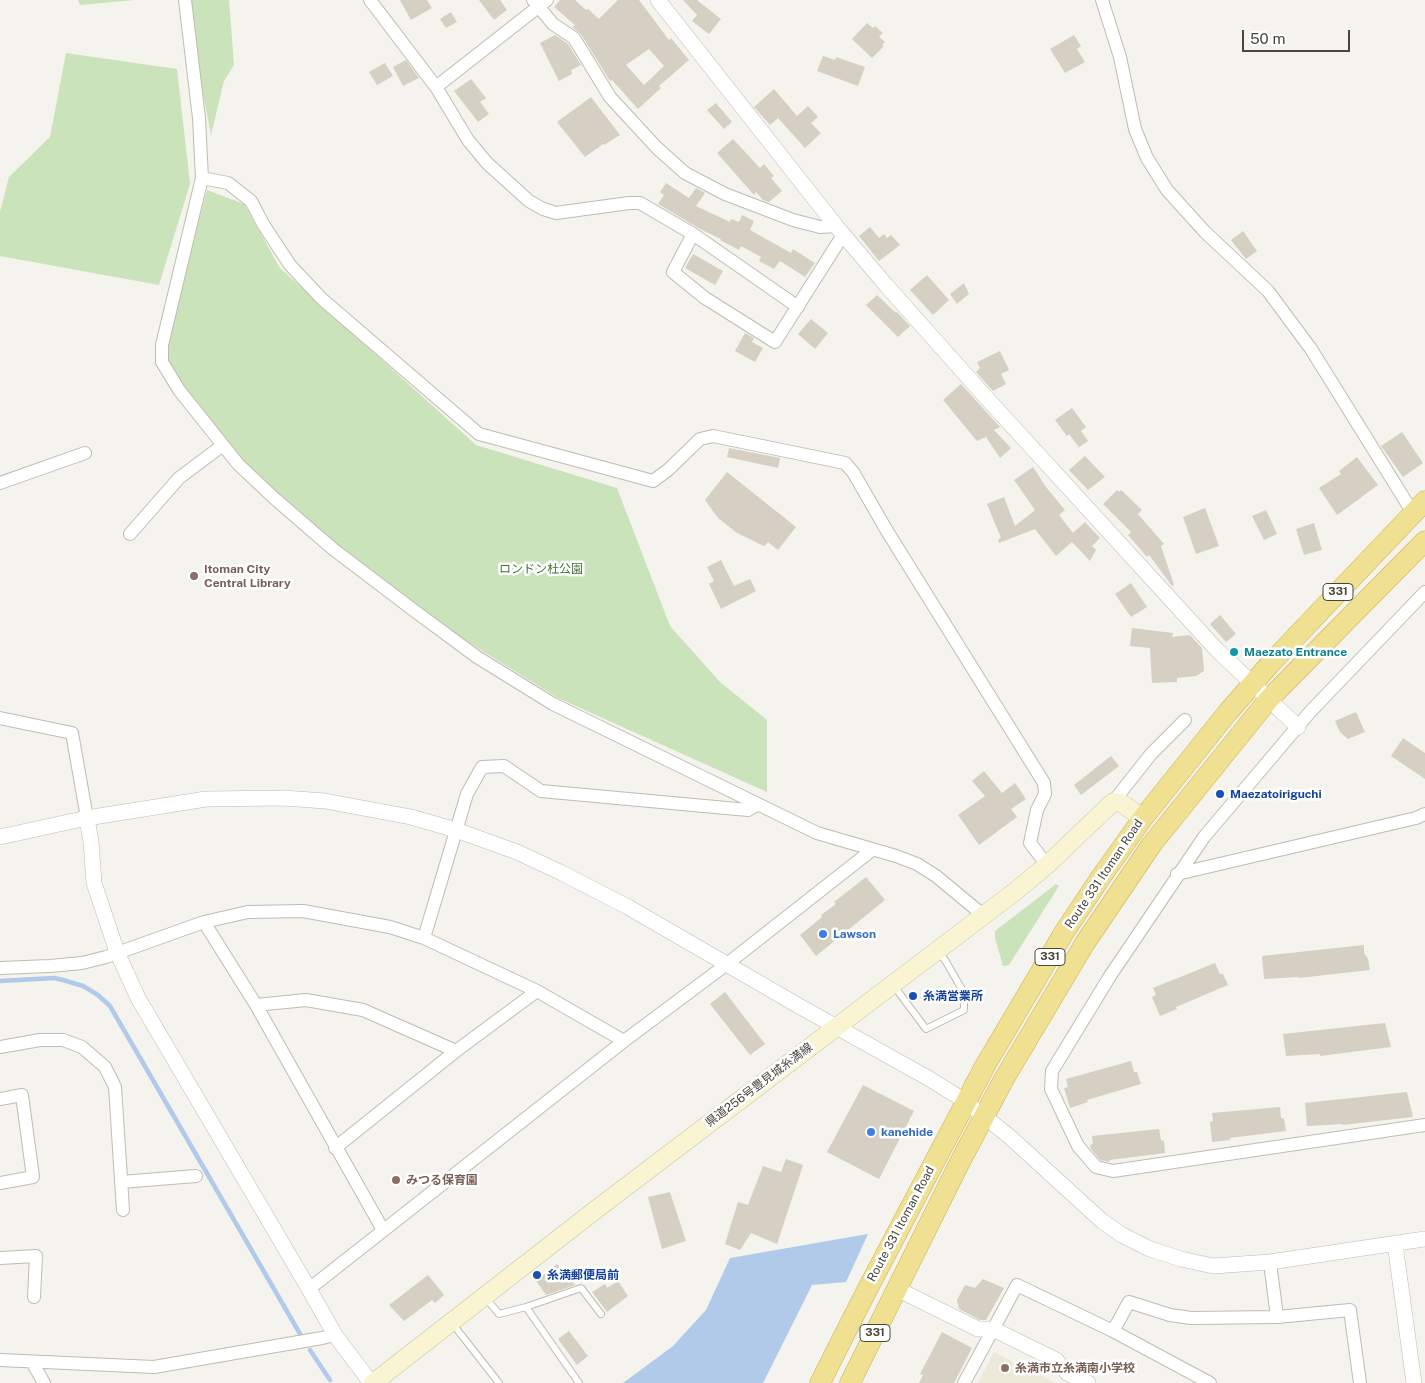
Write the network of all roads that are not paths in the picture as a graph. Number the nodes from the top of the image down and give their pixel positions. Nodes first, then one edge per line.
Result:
1 (185, 0) edge
2 (370, 0) edge
3 (658, 0) edge
4 (1102, 0) edge
5 (540, 2) edge
6 (436, 87) junction
7 (202, 178) junction
8 (839, 231) junction
9 (693, 234) junction
10 (798, 307) junction
11 (223, 445) junction
12 (85, 452) dead end
13 (0, 483) edge
14 (1419, 507) edge
15 (130, 534) dead end
16 (1425, 541) edge
17 (1425, 592) edge
18 (1252, 684) junction
19 (1269, 699) junction
20 (0, 718) edge
21 (1185, 720) dead end
22 (1298, 727) junction
23 (1113, 802) junction
24 (758, 804) junction
25 (1425, 814) edge
26 (86, 818) junction
27 (1143, 818) junction
28 (456, 830) junction
29 (0, 837) edge
30 (872, 850) junction
31 (1047, 865) junction
32 (1177, 874) junction
33 (983, 915) junction
34 (204, 922) junction
35 (424, 938) junction
36 (937, 950) junction
37 (117, 952) junction
38 (727, 964) junction
39 (0, 968) edge
40 (892, 983) junction
41 (537, 991) junction
42 (256, 1005) junction
43 (836, 1027) junction
44 (624, 1041) junction
45 (0, 1047) edge
46 (456, 1051) junction
47 (0, 1099) edge
48 (965, 1101) junction
49 (984, 1116) junction
50 (1425, 1125) edge
51 (336, 1148) junction
52 (196, 1176) dead end
53 (121, 1182) junction
54 (0, 1183) edge
55 (123, 1210) dead end
56 (383, 1230) junction
57 (1425, 1239) edge
58 (1395, 1244) junction
59 (0, 1258) edge
60 (1270, 1262) junction
61 (898, 1286) junction
62 (310, 1289) junction
63 (484, 1296) junction
64 (34, 1297) dead end
65 (526, 1307) junction
66 (601, 1314) dead end
67 (1277, 1317) junction
68 (452, 1322) junction
69 (993, 1329) junction
70 (1113, 1331) junction
71 (335, 1335) junction
72 (0, 1360) edge
73 (32, 1362) junction
74 (44, 1383) edge
75 (372, 1383) edge
76 (499, 1383) edge
77 (579, 1383) edge
78 (820, 1383) edge
79 (850, 1383) edge
80 (964, 1383) edge
81 (1088, 1383) edge
82 (1210, 1383) edge
83 (1360, 1383) edge
84 (1414, 1383) edge

1 - 7 street
2 - 6 street
3 - 8 street
4 - 14 street
5 - 6 street
5 - 8 street
6 - 9 street
7 - 11 street
7 - 31 street
8 - 10 street
8 - 18 street
9 - 10 street
9 - 10 street
11 - 15 street
11 - 24 street
12 - 13 street
14 - 18 highway, Route 331 Itoman Road / 331
16 - 19 highway, Route 331 Itoman Road / 331
17 - 22 street
18 - 19 street
18 - 27 highway, Route 331 Itoman Road / 331
19 - 22 street
19 - 49 highway, Route 331 Itoman Road / 331
20 - 26 street
21 - 23 street
22 - 32 street
23 - 27 main road
23 - 31 main road, 県道256号豊見城糸満線
24 - 28 street
24 - 30 street
25 - 32 street
26 - 28 street
26 - 29 street
26 - 37 street
27 - 48 highway, Route 331 Itoman Road / 331
28 - 35 street
28 - 38 street
30 - 33 street
30 - 38 street
31 - 33 main road, 県道256号豊見城糸満線
32 - 50 street
33 - 36 main road, 県道256号豊見城糸満線
34 - 35 street
34 - 37 street
34 - 42 street
35 - 41 street
36 - 40 main road, 県道256号豊見城糸満線
36 - 40 lane
37 - 39 street
37 - 62 street
38 - 43 street
38 - 44 street
40 - 43 main road, 県道256号豊見城糸満線
41 - 44 street
41 - 46 street
42 - 46 street
42 - 51 street
43 - 48 street
43 - 63 main road, 県道256号豊見城糸満線
44 - 56 street
45 - 53 street
46 - 51 street
47 - 54 street
48 - 49 street
48 - 78 highway, Route 331 Itoman Road / 331
49 - 60 street
49 - 61 highway, Route 331 Itoman Road / 331
51 - 56 street
52 - 53 street
53 - 55 street
56 - 62 street
57 - 58 street
58 - 60 street
58 - 84 street
59 - 64 street
60 - 67 street
61 - 69 street
61 - 79 highway, Route 331 Itoman Road / 331
62 - 71 street
63 - 65 lane
63 - 68 main road, 県道256号豊見城糸満線
65 - 66 lane
65 - 77 lane
67 - 70 street
67 - 83 street
68 - 75 main road, 県道256号豊見城糸満線
68 - 76 lane
69 - 70 street
69 - 80 street
69 - 81 street
70 - 82 street
71 - 73 street
71 - 75 street
72 - 73 street
73 - 74 street

